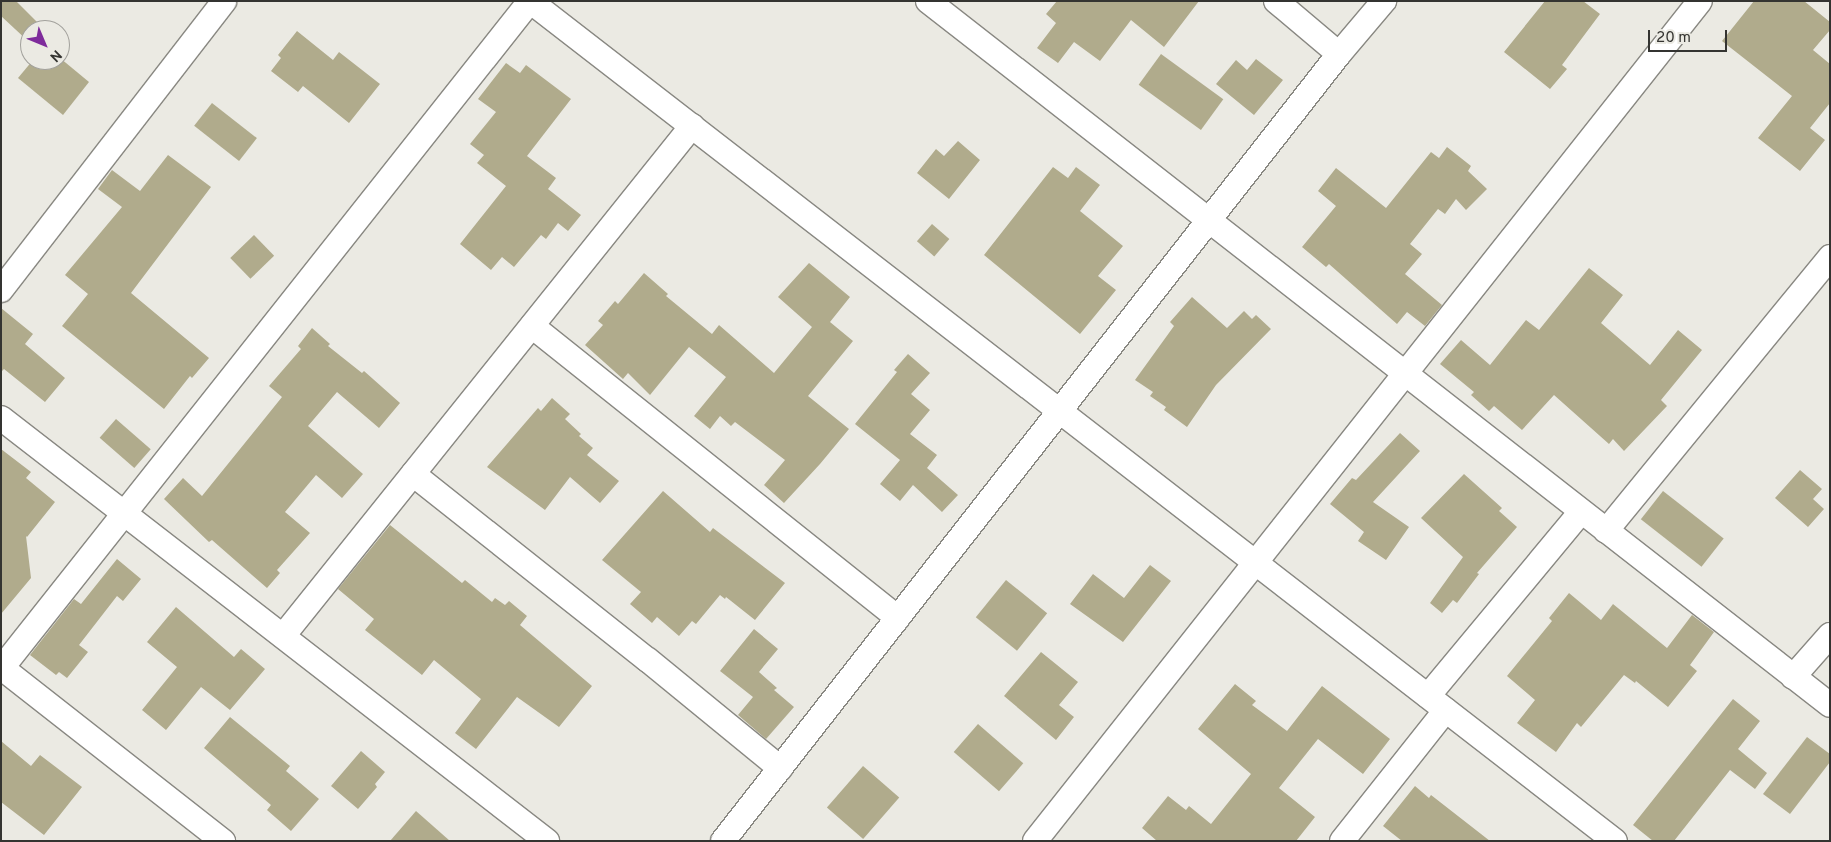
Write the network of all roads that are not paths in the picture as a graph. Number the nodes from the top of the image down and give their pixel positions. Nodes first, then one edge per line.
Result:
1 (224, 1) edge
2 (530, 1) edge
3 (928, 1) edge
4 (1276, 1) edge
5 (1384, 1) edge
6 (1700, 1) edge
7 (1340, 54) junction
8 (692, 126) junction
9 (1209, 220) junction
10 (1830, 257) edge
11 (1, 290) edge
12 (532, 326) junction
13 (1404, 373) junction
14 (1060, 411) junction
15 (1, 418) edge
16 (413, 474) junction
17 (1581, 512) junction
18 (124, 514) junction
19 (1606, 530) junction
20 (1255, 562) junction
21 (898, 618) junction
22 (1830, 635) edge
23 (283, 636) junction
24 (2, 669) edge
25 (1794, 677) junction
26 (1437, 703) junction
27 (1830, 705) edge
28 (780, 768) junction
29 (223, 841) edge
30 (547, 841) edge
31 (723, 841) edge
32 (1035, 841) edge
33 (1342, 841) edge
34 (1615, 841) edge

1 - 11 street
2 - 8 street
2 - 18 street
3 - 9 street
4 - 7 street
5 - 7 street
6 - 13 street
7 - 9 street
8 - 12 street
8 - 14 street
9 - 13 street
9 - 14 street
10 - 19 street
12 - 16 street
12 - 21 street
13 - 17 street
13 - 20 street
14 - 20 street
14 - 21 street
15 - 18 street
16 - 23 street
16 - 28 street
17 - 19 street
17 - 26 street
18 - 23 street
18 - 24 street
19 - 25 street
20 - 26 street
20 - 32 street
21 - 28 street
22 - 25 street
23 - 30 street
24 - 29 street
25 - 27 street
26 - 33 street
26 - 34 street
28 - 31 street

